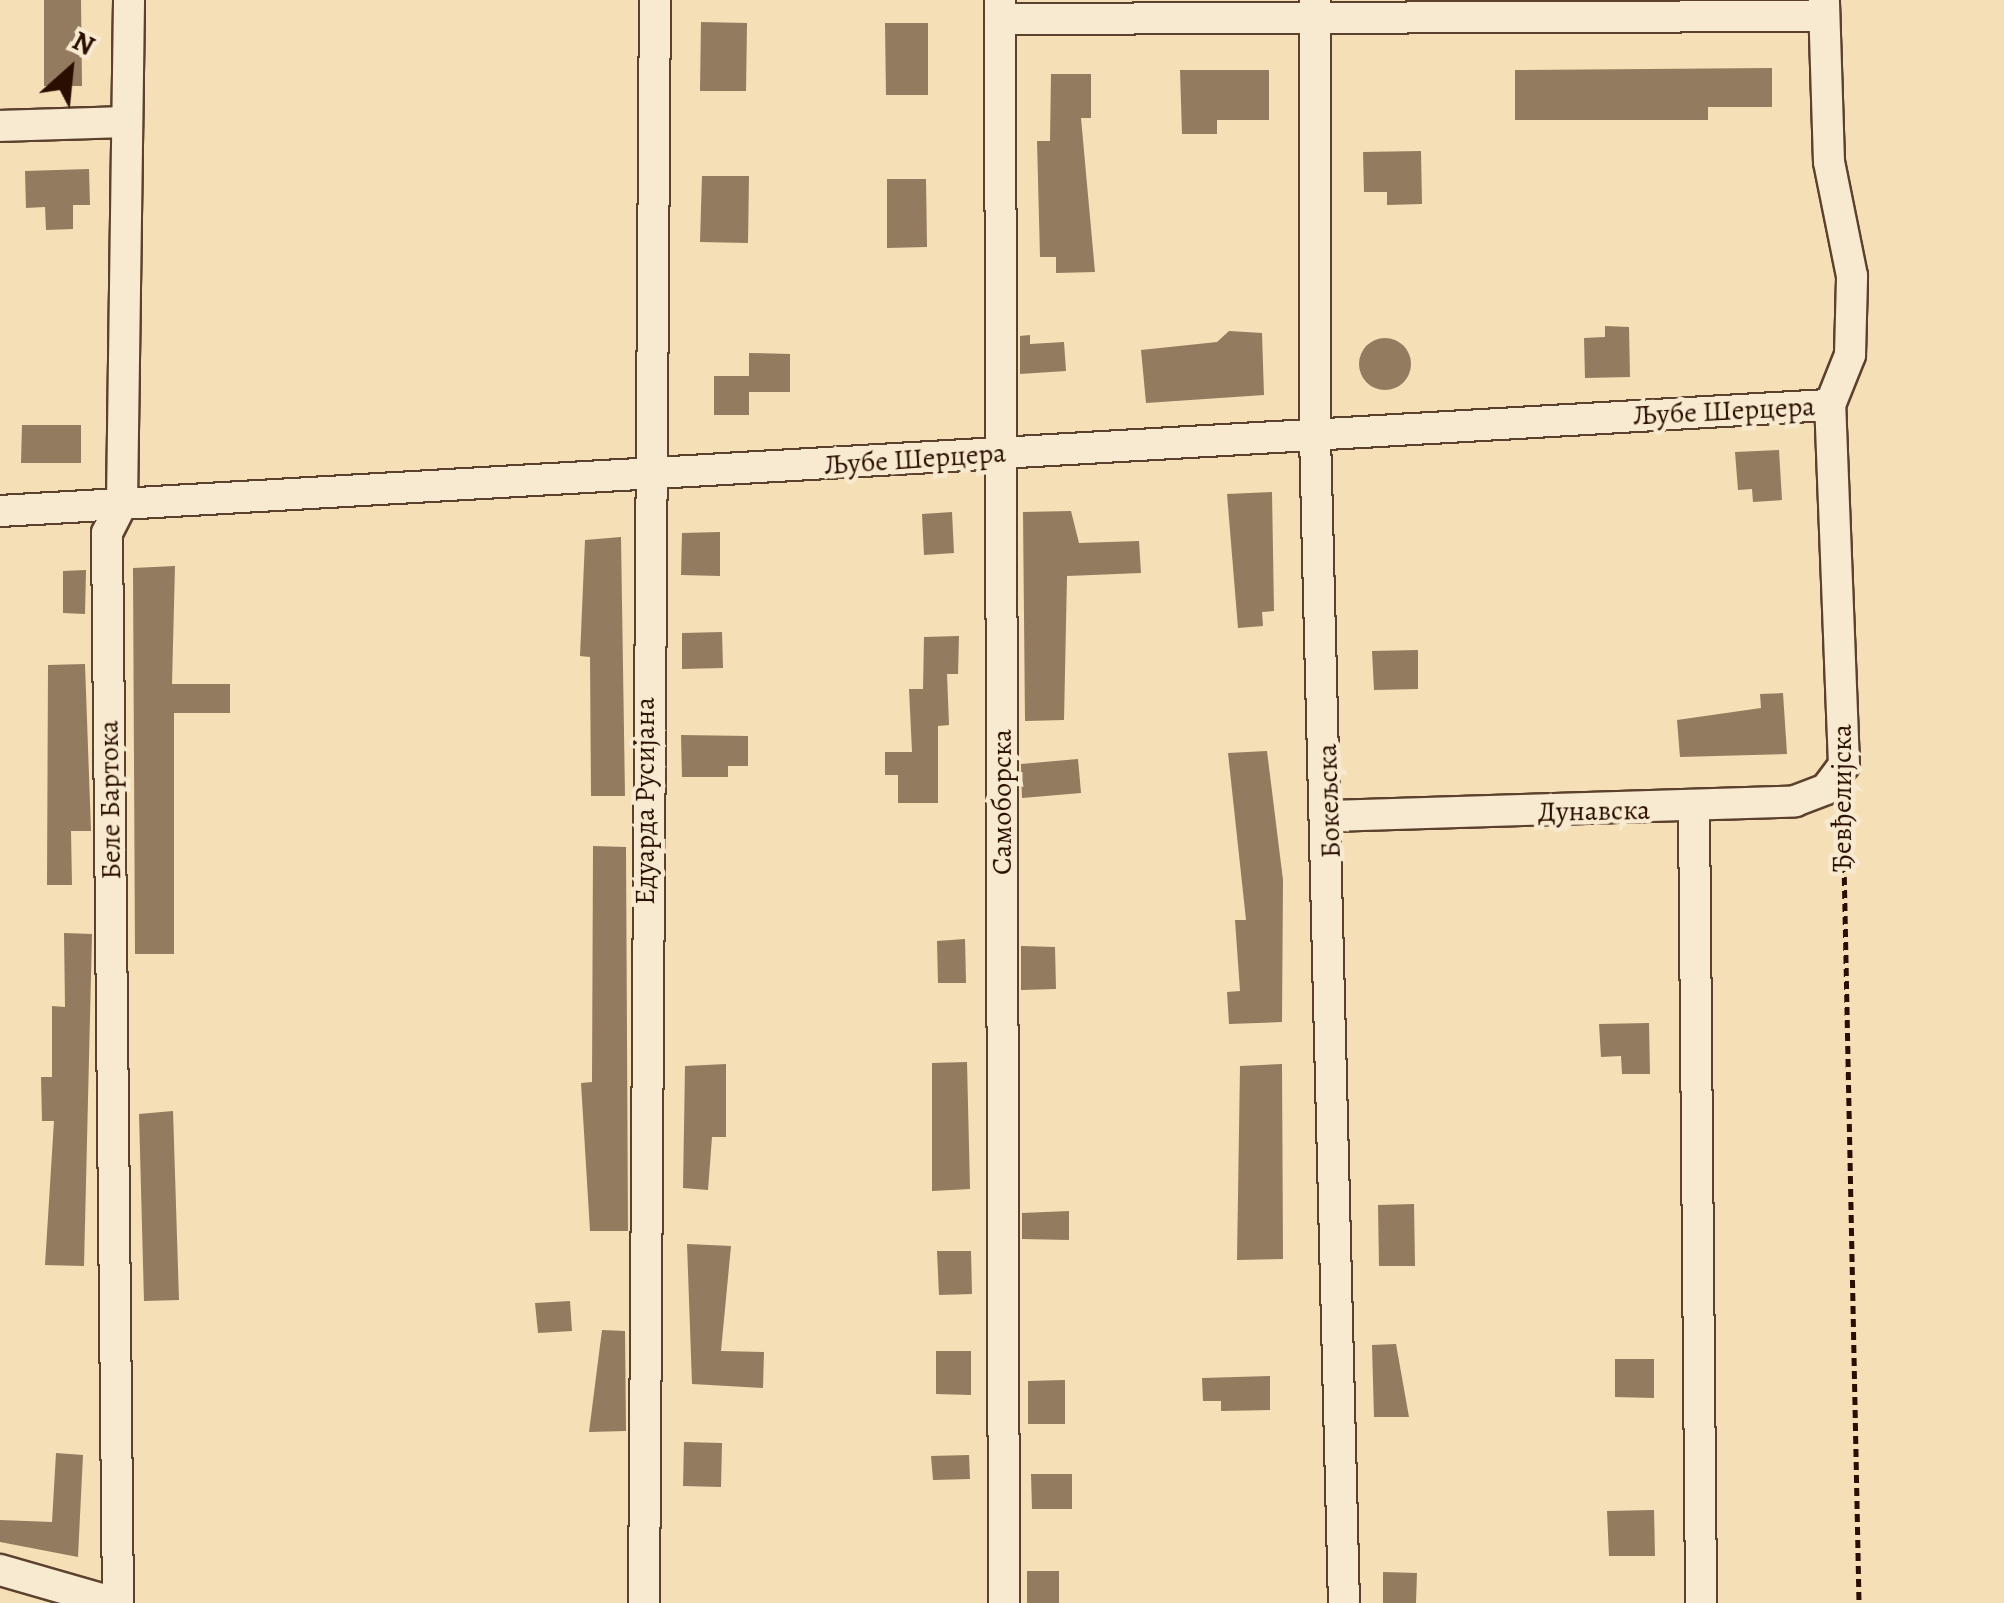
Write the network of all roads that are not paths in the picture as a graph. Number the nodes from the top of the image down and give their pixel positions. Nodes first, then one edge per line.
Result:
1 (128, 0) edge
2 (655, 0) edge
3 (1824, 8) edge
4 (1000, 10) edge
5 (1315, 11) edge
6 (126, 122) junction
7 (0, 126) edge
8 (1830, 405) junction
9 (1315, 435) junction
10 (1001, 452) junction
11 (646, 476) junction
12 (122, 503) junction
13 (0, 511) edge
14 (1844, 764) joint
15 (1694, 809) junction
16 (1330, 816) junction
17 (0, 1570) edge
18 (116, 1603) edge
19 (644, 1603) edge
20 (1004, 1603) edge
21 (1344, 1603) edge
22 (1701, 1603) edge

1 - 6 street, Беле Бартока
2 - 11 street, Едуарда Русијана
3 - 5 street
3 - 8 street, Ђевђелијска
4 - 5 street
4 - 10 street, Самоборска
5 - 9 street, Бокељска
6 - 7 street
6 - 12 street, Беле Бартока
8 - 9 street, Љубе Шерцера
8 - 14 street, Ђевђелијска
9 - 10 street, Љубе Шерцера
9 - 16 street, Бокељска
10 - 11 street, Љубе Шерцера
10 - 20 street, Самоборска
11 - 12 street, Љубе Шерцера
11 - 19 street, Едуарда Русијана
12 - 13 street, Љубе Шерцера
12 - 18 street, Беле Бартока
14 - 15 street, Дунавска
15 - 16 street, Дунавска
15 - 22 street
16 - 21 street, Бокељска
17 - 18 street

